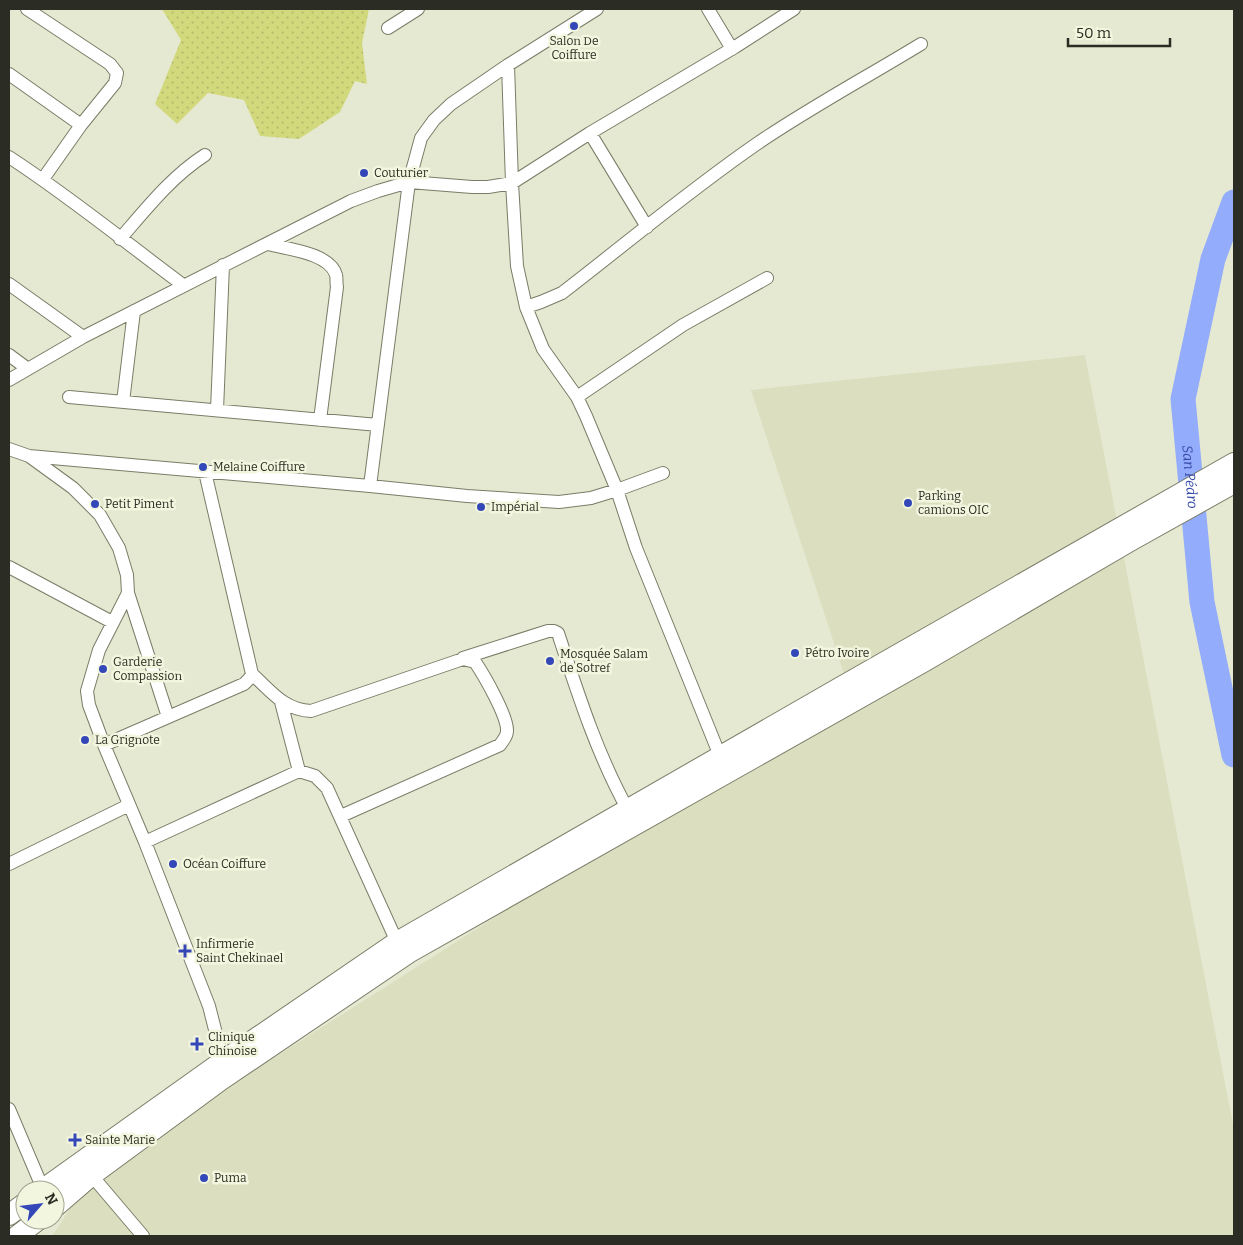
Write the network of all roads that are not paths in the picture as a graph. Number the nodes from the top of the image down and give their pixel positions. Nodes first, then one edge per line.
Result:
1 (27, 9) edge
2 (418, 9) edge
3 (597, 9) edge
4 (708, 9) edge
5 (794, 9) edge
6 (388, 28) dead end
7 (921, 44) dead end
8 (732, 49) junction
9 (508, 65) junction
10 (9, 74) edge
11 (81, 125) junction
12 (590, 133) junction
13 (205, 154) dead end
14 (9, 157) edge
15 (43, 179) junction
16 (409, 182) junction
17 (512, 184) junction
18 (648, 227) junction
19 (120, 239) junction
20 (268, 244) junction
21 (223, 265) junction
22 (767, 278) dead end
23 (9, 284) edge
24 (183, 285) junction
25 (526, 307) junction
26 (134, 311) junction
27 (83, 337) junction
28 (9, 355) edge
29 (28, 369) junction
30 (9, 380) edge
31 (69, 397) dead end
32 (577, 397) junction
33 (123, 402) junction
34 (217, 410) junction
35 (320, 420) junction
36 (378, 425) junction
37 (9, 449) edge
38 (29, 456) junction
39 (1234, 463) edge
40 (205, 472) junction
41 (663, 473) dead end
42 (1234, 483) edge
43 (370, 486) junction
44 (617, 490) junction
45 (1125, 534) junction
46 (9, 566) edge
47 (128, 593) junction
48 (112, 622) junction
49 (463, 658) junction
50 (252, 674) junction
51 (281, 702) junction
52 (168, 717) junction
53 (104, 745) junction
54 (720, 756) junction
55 (299, 771) junction
56 (129, 805) junction
57 (628, 810) junction
58 (341, 816) junction
59 (146, 842) junction
60 (9, 864) edge
61 (397, 942) junction
62 (223, 1061) junction
63 (9, 1109) edge
64 (86, 1168) junction
65 (39, 1180) edge
66 (63, 1180) edge
67 (65, 1194) edge
68 (143, 1236) edge

1 - 11 street
2 - 6 street
3 - 9 street
4 - 8 street
5 - 8 street
7 - 18 street
8 - 12 street
9 - 16 street
9 - 17 street
10 - 11 street
11 - 15 street
12 - 17 street
12 - 18 street
13 - 19 street
14 - 15 street
15 - 19 street
16 - 17 street
16 - 20 street
16 - 36 street
17 - 25 street
18 - 25 street
19 - 24 street
20 - 21 street
20 - 35 street
21 - 24 street
21 - 34 street
22 - 32 street
23 - 27 street
24 - 26 street
25 - 32 street
26 - 27 street
26 - 33 street
27 - 29 street
28 - 29 street
29 - 30 street
31 - 33 street
32 - 44 street
33 - 34 street
34 - 35 street
35 - 36 street
36 - 43 street
37 - 38 street
38 - 40 street
38 - 47 street
39 - 45 main road
40 - 43 street
40 - 50 street
41 - 44 street
42 - 45 main road
43 - 44 street
44 - 54 street
45 - 54 main road
45 - 64 main road
46 - 48 street
47 - 48 street
47 - 52 street
48 - 53 street
49 - 51 street
49 - 57 street
49 - 58 street
50 - 51 street
50 - 52 street
51 - 55 street
52 - 53 street
53 - 56 street
54 - 57 main road
55 - 58 street
55 - 59 street
56 - 59 street
56 - 60 street
57 - 61 main road
58 - 61 street
59 - 62 street
61 - 62 main road
62 - 64 main road
63 - 65 street
64 - 66 main road
64 - 67 main road
64 - 68 street

